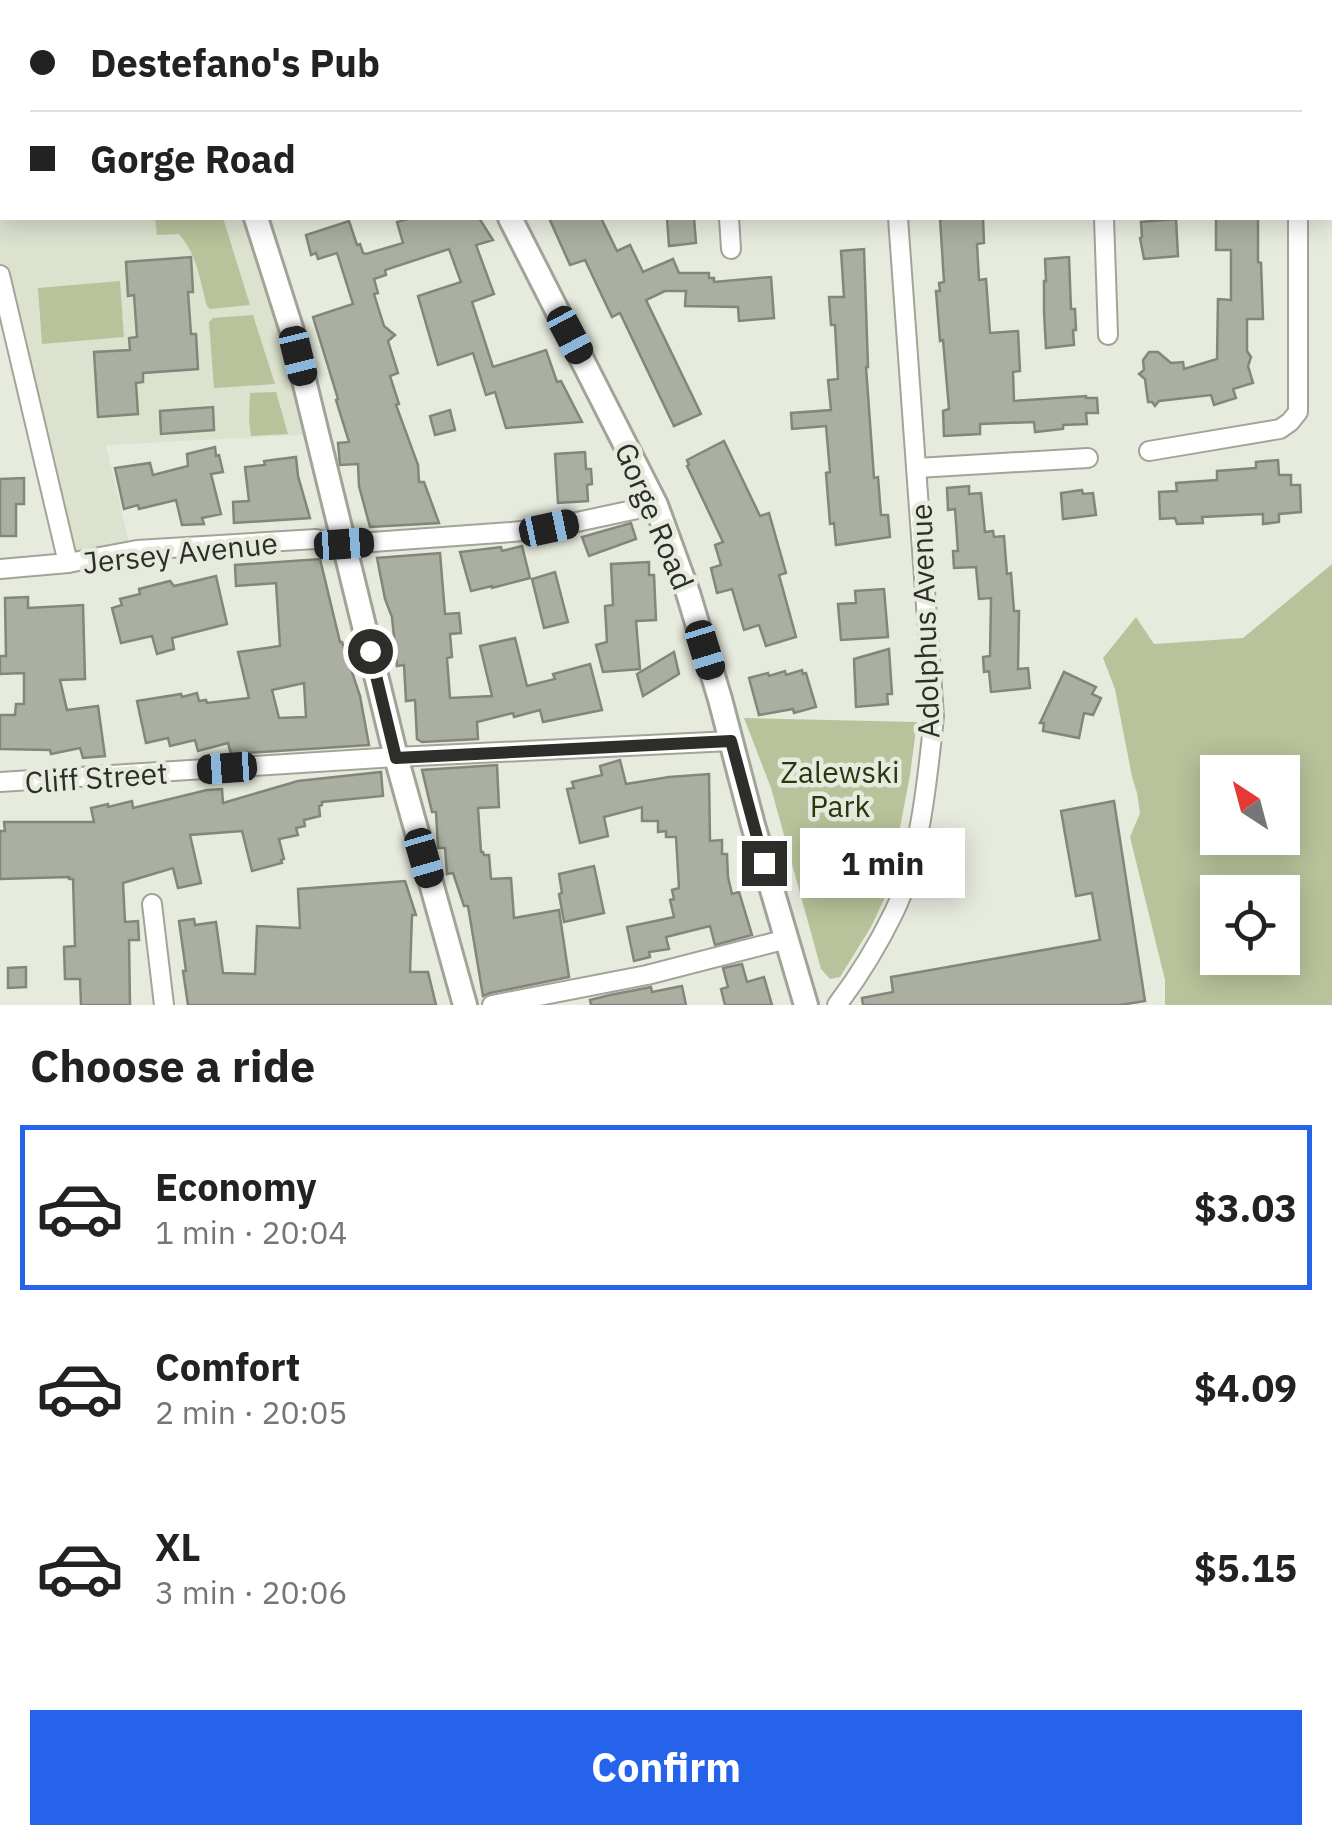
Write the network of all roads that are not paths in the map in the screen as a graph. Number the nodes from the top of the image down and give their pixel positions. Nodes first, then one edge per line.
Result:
1 (257, 220) edge
2 (511, 220) edge
3 (729, 220) edge
4 (898, 220) edge
5 (1104, 220) edge
6 (1298, 220) edge
7 (730, 249) dead end
8 (0, 275) edge
9 (1108, 335) dead end
10 (9, 358) edge
11 (1150, 451) dead end
12 (1088, 458) dead end
13 (917, 468) junction
14 (656, 505) junction
15 (344, 544) junction
16 (68, 562) junction
17 (0, 569) edge
18 (731, 741) junction
19 (396, 758) junction
20 (0, 782) edge
21 (152, 904) dead end
22 (786, 939) junction
23 (164, 1005) edge
24 (465, 1005) edge
25 (492, 1005) edge
26 (806, 1005) edge
27 (837, 1005) edge

1 - 15 main road
2 - 14 main road, Gorge Road
3 - 7 street
4 - 13 street, Adolphus Avenue
5 - 9 street
6 - 11 street
8 - 10 street
10 - 16 street
12 - 13 street
13 - 27 street, Adolphus Avenue
14 - 15 street, Jersey Avenue
14 - 18 main road, Gorge Road
15 - 16 street, Jersey Avenue
15 - 19 main road
16 - 17 street, Jersey Avenue
18 - 19 street, Cliff Street
18 - 22 main road, Gorge Road
19 - 20 street, Cliff Street
19 - 24 main road
21 - 23 street
22 - 25 street
22 - 26 main road, Gorge Road

